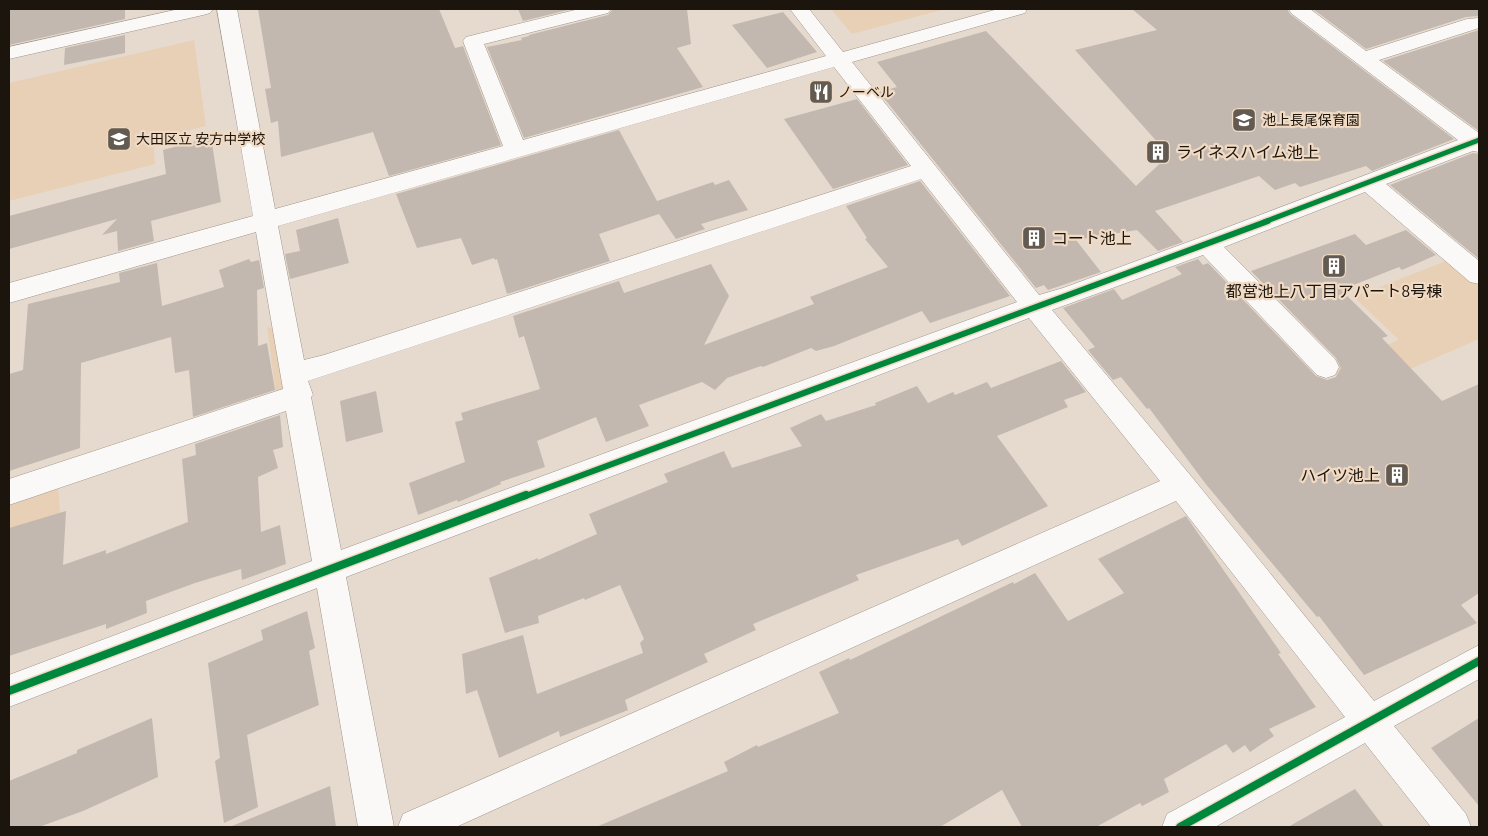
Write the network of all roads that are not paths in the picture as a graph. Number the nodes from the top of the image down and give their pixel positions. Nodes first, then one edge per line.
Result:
1 (203, 9) edge
2 (227, 9) edge
3 (600, 9) edge
4 (799, 9) edge
5 (1018, 9) edge
6 (1298, 9) edge
7 (1474, 23) dead end
8 (9, 53) edge
9 (1364, 58) junction
10 (838, 59) junction
11 (1478, 142) edge
12 (516, 150) junction
13 (927, 169) junction
14 (1369, 182) junction
15 (266, 220) junction
16 (1207, 244) junction
17 (1479, 275) edge
18 (9, 293) edge
19 (1034, 306) junction
20 (1326, 367) dead end
21 (297, 384) junction
22 (1181, 485) junction
23 (9, 492) edge
24 (330, 569) junction
25 (1479, 660) edge
26 (9, 691) edge
27 (1369, 722) junction
28 (376, 827) edge
29 (416, 827) edge
30 (1180, 827) edge
31 (1453, 827) edge

1 - 8 street
2 - 15 street
3 - 12 street
4 - 10 street
5 - 10 street
6 - 9 street
7 - 9 street
9 - 11 street
10 - 12 street
10 - 13 street
11 - 14 street
12 - 15 street
13 - 19 street
13 - 21 street
14 - 16 street
14 - 17 street
15 - 18 street
15 - 21 street
16 - 19 street
16 - 20 street
19 - 22 street
19 - 24 street
21 - 23 street
21 - 24 street
22 - 27 street
22 - 29 street
24 - 26 street
24 - 28 street
25 - 27 street
27 - 30 street
27 - 31 street

